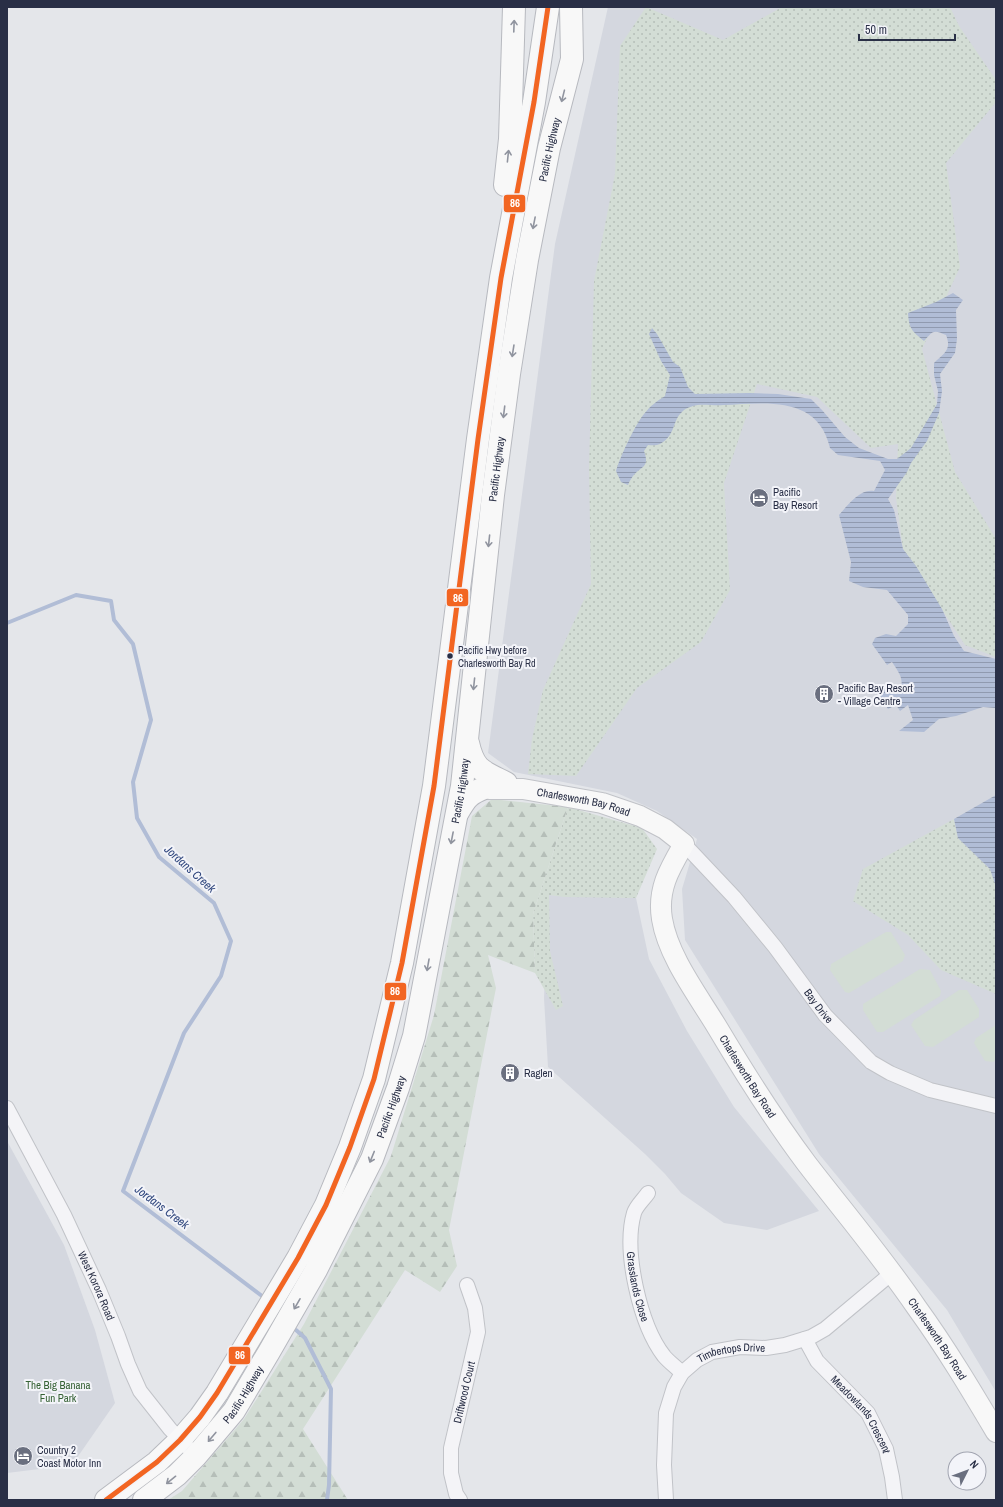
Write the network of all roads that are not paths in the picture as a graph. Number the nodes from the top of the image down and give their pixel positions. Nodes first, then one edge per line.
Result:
1 (514, 7) edge
2 (548, 7) edge
3 (571, 7) edge
4 (586, 7) edge
5 (572, 59) junction
6 (501, 278) junction
7 (454, 628) junction
8 (468, 741) junction
9 (462, 780) junction
10 (514, 786) junction
11 (484, 788) junction
12 (457, 813) junction
13 (684, 844) junction
14 (422, 856) junction
15 (996, 1106) edge
16 (7, 1108) edge
17 (648, 1194) dead end
18 (892, 1273) junction
19 (467, 1285) dead end
20 (805, 1340) junction
21 (682, 1373) junction
22 (996, 1432) edge
23 (180, 1440) junction
24 (196, 1456) junction
25 (106, 1500) edge
26 (144, 1500) edge
27 (460, 1500) edge
28 (666, 1500) edge
29 (895, 1500) edge

6 -> 1 highway
2 - 6 highway, Pacific Highway
3 - 5 highway, Pacific Highway
4 - 5 highway
5 -> 8 highway, Pacific Highway
6 - 7 highway, Pacific Highway
7 - 9 highway
7 - 14 highway, Pacific Highway
8 - 9 highway, Pacific Highway
8 - 10 highway
9 - 10 street, Charlesworth Bay Road
9 - 11 street, Charlesworth Bay Road
9 - 12 highway, Pacific Highway
9 - 14 highway
10 - 11 street, Charlesworth Bay Road
10 - 13 street, Charlesworth Bay Road
11 - 12 highway
12 -> 24 highway, Pacific Highway
13 - 15 street, Bay Drive
13 - 18 street, Charlesworth Bay Road
14 - 23 highway, Pacific Highway
16 - 23 street, West Korora Road
17 - 21 street, Grasslands Close
18 - 20 street, Timbertops Drive
18 - 22 street, Charlesworth Bay Road
19 - 27 street, Driftwood Court
20 - 21 street, Timbertops Drive
20 - 29 street, Meadowlands Crescent
21 - 28 street, Timbertops Drive
23 - 24 street, West Korora Road
23 - 25 highway, Pacific Highway
24 -> 26 highway, Pacific Highway

